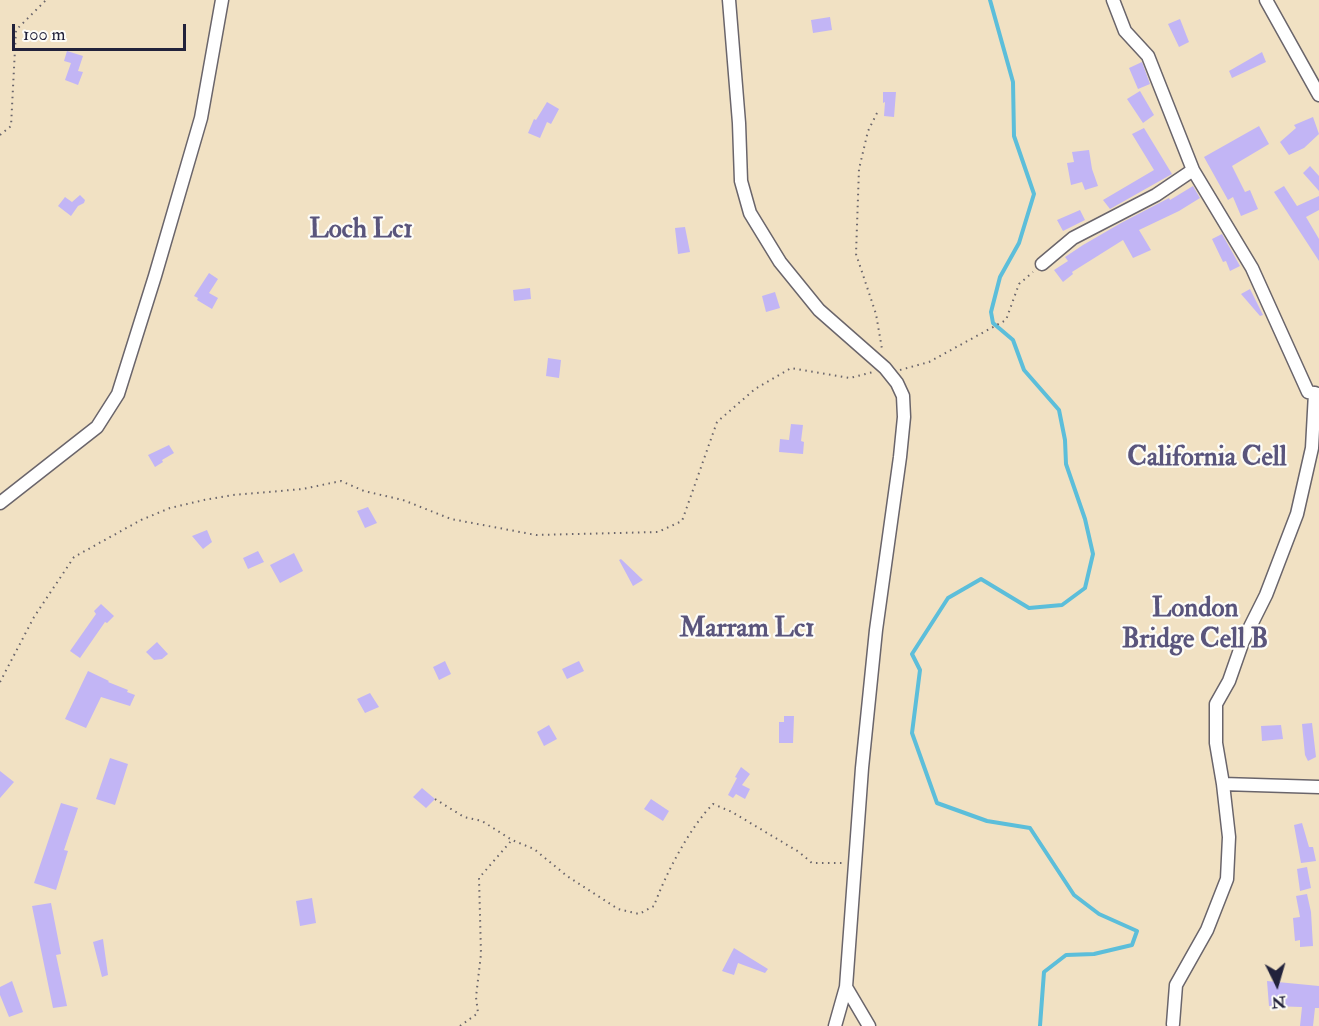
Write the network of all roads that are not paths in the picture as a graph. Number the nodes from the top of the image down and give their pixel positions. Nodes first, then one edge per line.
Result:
1 (222, 0) edge
2 (729, 0) edge
3 (1113, 0) edge
4 (1266, 0) edge
5 (1319, 95) edge
6 (1193, 170) junction
7 (1041, 264) road end
8 (1317, 394) edge
9 (0, 503) edge
10 (1223, 784) junction
11 (1319, 787) edge
12 (846, 987) junction
13 (1173, 1024) dead end
14 (835, 1026) edge
15 (869, 1026) edge

1 - 9 street
2 - 12 street
3 - 6 street
4 - 5 street
6 - 7 street
6 - 8 street
8 - 10 street
10 - 11 street
10 - 13 street
12 - 14 street
12 - 15 street

